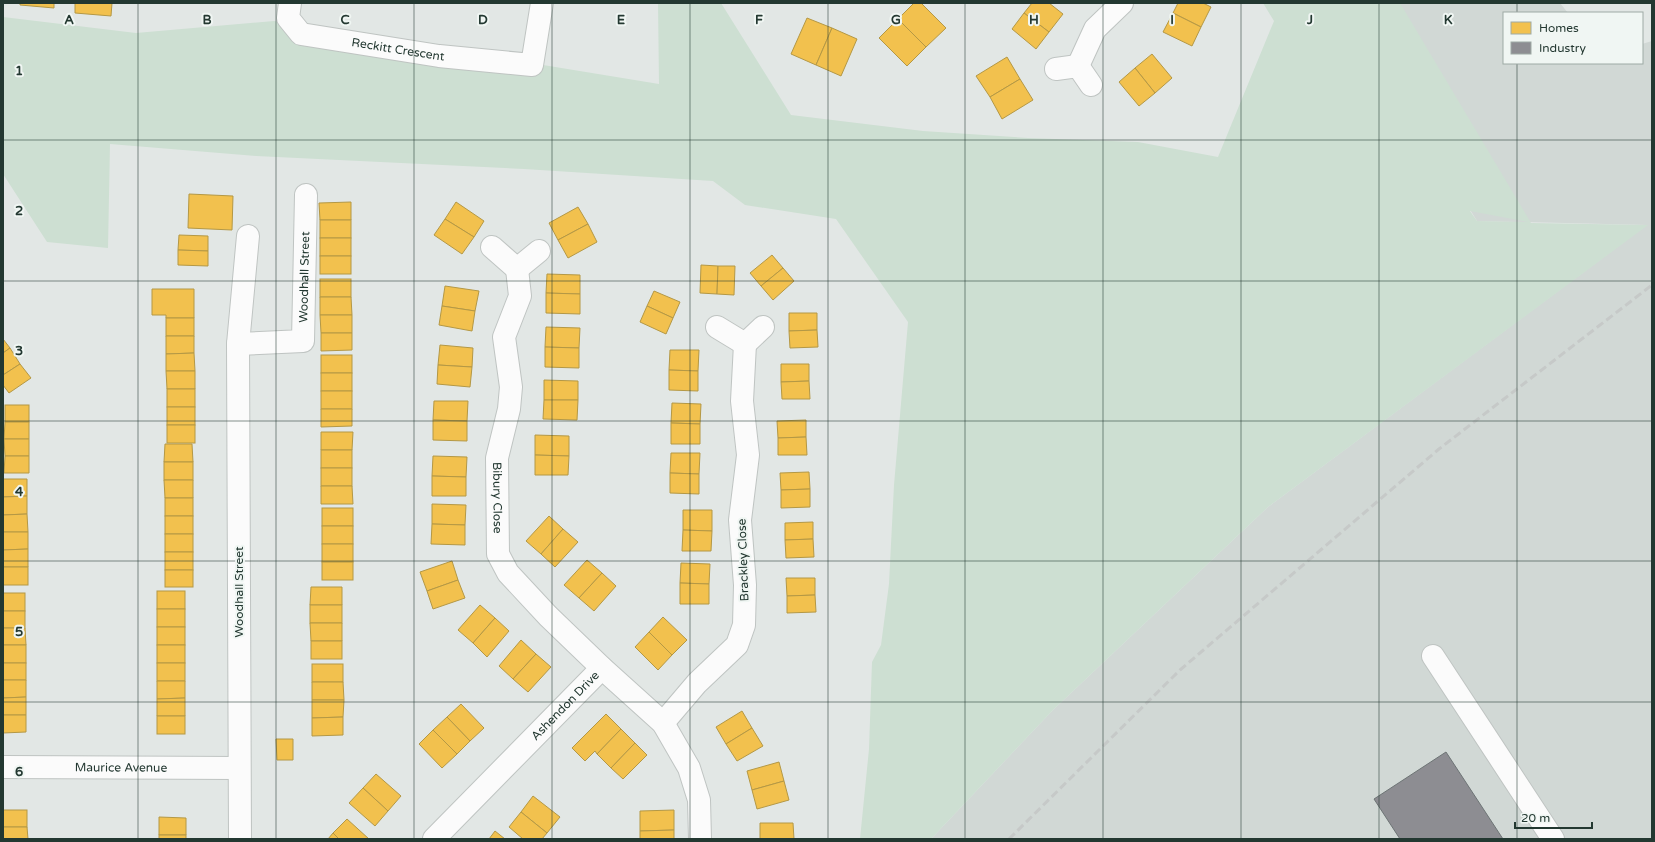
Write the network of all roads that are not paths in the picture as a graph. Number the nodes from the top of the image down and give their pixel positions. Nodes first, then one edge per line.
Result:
1 (290, 3) edge
2 (542, 3) edge
3 (1122, 3) edge
4 (1078, 66) junction
5 (1056, 69) dead end
6 (1091, 85) dead end
7 (306, 195) dead end
8 (248, 236) dead end
9 (492, 247) dead end
10 (540, 251) dead end
11 (517, 269) junction
12 (717, 327) dead end
13 (763, 327) dead end
14 (238, 344) junction
15 (745, 344) junction
16 (1434, 656) dead end
17 (602, 668) junction
18 (663, 722) junction
19 (3, 767) edge
20 (239, 768) junction
21 (240, 839) edge
22 (434, 839) edge
23 (700, 839) edge
24 (1553, 839) edge

1 - 2 street, Reckitt Crescent
3 - 4 street
4 - 5 street
4 - 6 street
7 - 14 street, Woodhall Street
8 - 14 street, Woodhall Street
9 - 11 street
10 - 11 street
11 - 17 street, Bibury Close
12 - 15 street
13 - 15 street
14 - 20 street, Woodhall Street
15 - 18 street, Brackley Close
16 - 24 street
17 - 18 street, Ashendon Drive
17 - 22 street, Ashendon Drive
18 - 23 street, Ashendon Drive
19 - 20 street, Maurice Avenue
20 - 21 street, Woodhall Street

